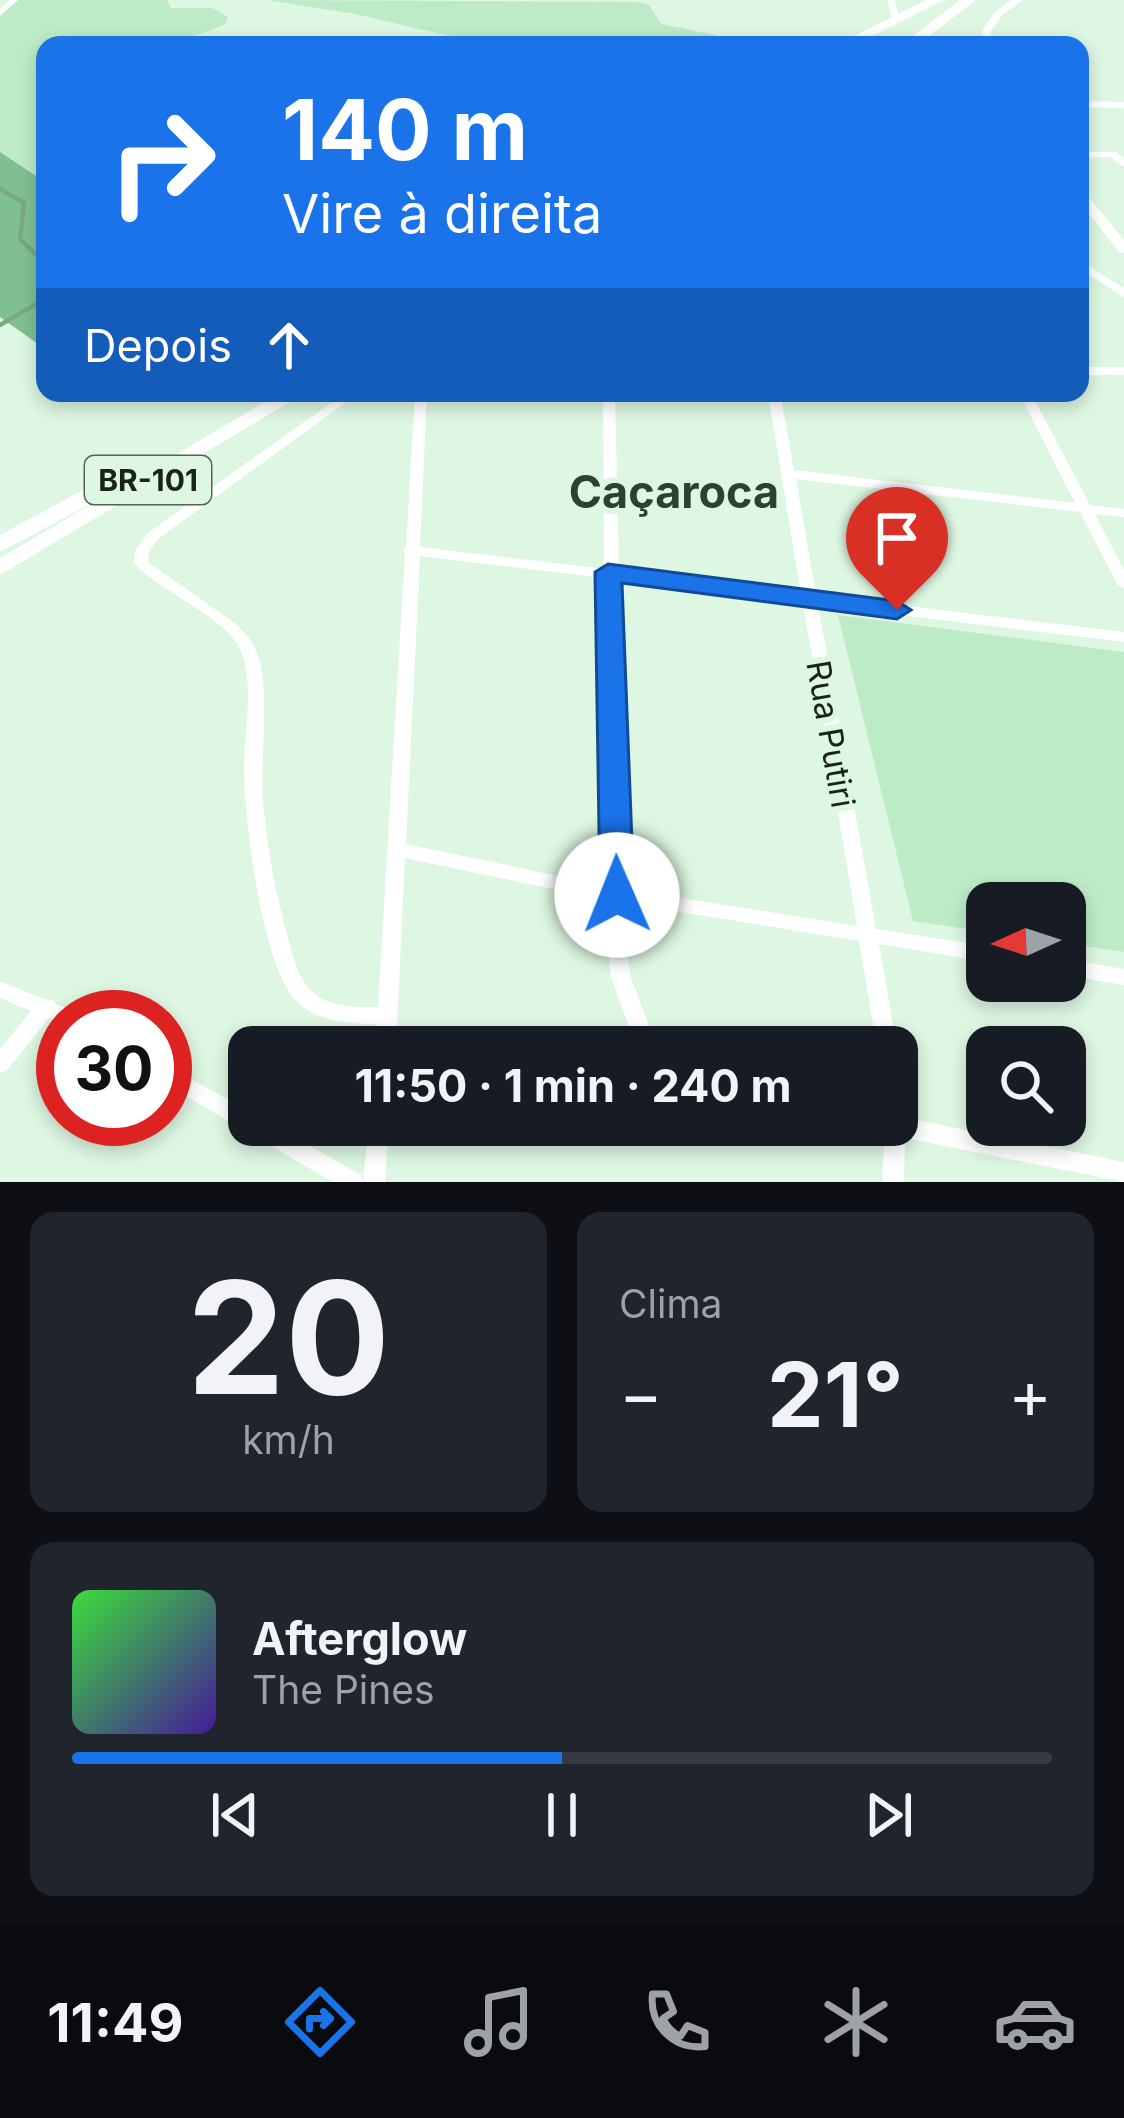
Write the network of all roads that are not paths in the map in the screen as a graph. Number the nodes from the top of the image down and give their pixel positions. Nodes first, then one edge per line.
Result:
1 (14, 0) edge
2 (892, 0) edge
3 (937, 0) edge
4 (969, 0) edge
5 (1019, 0) edge
6 (0, 14) edge
7 (897, 20) junction
8 (939, 20) junction
9 (862, 36) edge
10 (919, 36) edge
11 (937, 36) edge
12 (988, 36) edge
13 (1089, 104) edge
14 (1124, 105) edge
15 (1119, 154) edge
16 (1089, 155) edge
17 (1124, 164) edge
18 (1089, 205) edge
19 (1124, 249) edge
20 (1089, 270) edge
21 (1124, 293) edge
22 (1089, 370) edge
23 (1124, 370) edge
24 (250, 402) edge
25 (280, 402) edge
26 (339, 402) edge
27 (420, 402) edge
28 (610, 402) edge
29 (776, 402) edge
30 (1030, 402) edge
31 (789, 475) junction
32 (1086, 508) junction
33 (1124, 513) edge
34 (0, 544) edge
35 (410, 550) junction
36 (0, 568) edge
37 (608, 572) junction
38 (1124, 584) edge
39 (806, 599) junction
40 (1124, 638) edge
41 (395, 849) junction
42 (617, 895) junction
43 (866, 934) junction
44 (966, 951) edge
45 (1086, 970) edge
46 (1124, 976) edge
47 (0, 989) edge
48 (36, 1004) edge
49 (389, 1016) junction
50 (388, 1026) edge
51 (639, 1026) edge
52 (883, 1026) edge
53 (36, 1031) edge
54 (0, 1064) edge
55 (192, 1090) edge
56 (228, 1111) edge
57 (918, 1130) edge
58 (290, 1146) edge
59 (377, 1146) edge
60 (895, 1146) edge
61 (1124, 1172) edge
62 (353, 1182) edge
63 (374, 1182) edge
64 (893, 1182) edge

1 - 6 street
2 - 7 street
3 - 7 main road
4 - 8 main road
5 - 12 street
7 - 9 main road
8 - 10 main road
8 - 11 main road
13 - 14 street
15 - 16 street
15 - 17 street
18 - 19 street
20 - 21 street
22 - 23 street
24 - 34 main road, BR-101
25 - 36 main road, BR-101
26 - 49 street
27 - 35 street
28 - 37 street
29 - 31 street, Rua Putiri
30 - 32 street
31 - 32 street
31 - 39 street, Rua Putiri
32 - 33 street
32 - 38 street
35 - 37 street
35 - 41 street
37 - 39 street
37 - 42 street
39 - 40 street
39 - 43 street, Rua Putiri
41 - 42 street
41 - 49 street
42 - 43 street
42 - 51 street
43 - 44 street
43 - 52 street, Rua Putiri
45 - 46 street
47 - 48 street
49 - 50 street
53 - 54 street
55 - 56 street
57 - 61 street
58 - 62 street
59 - 63 street
60 - 64 street

